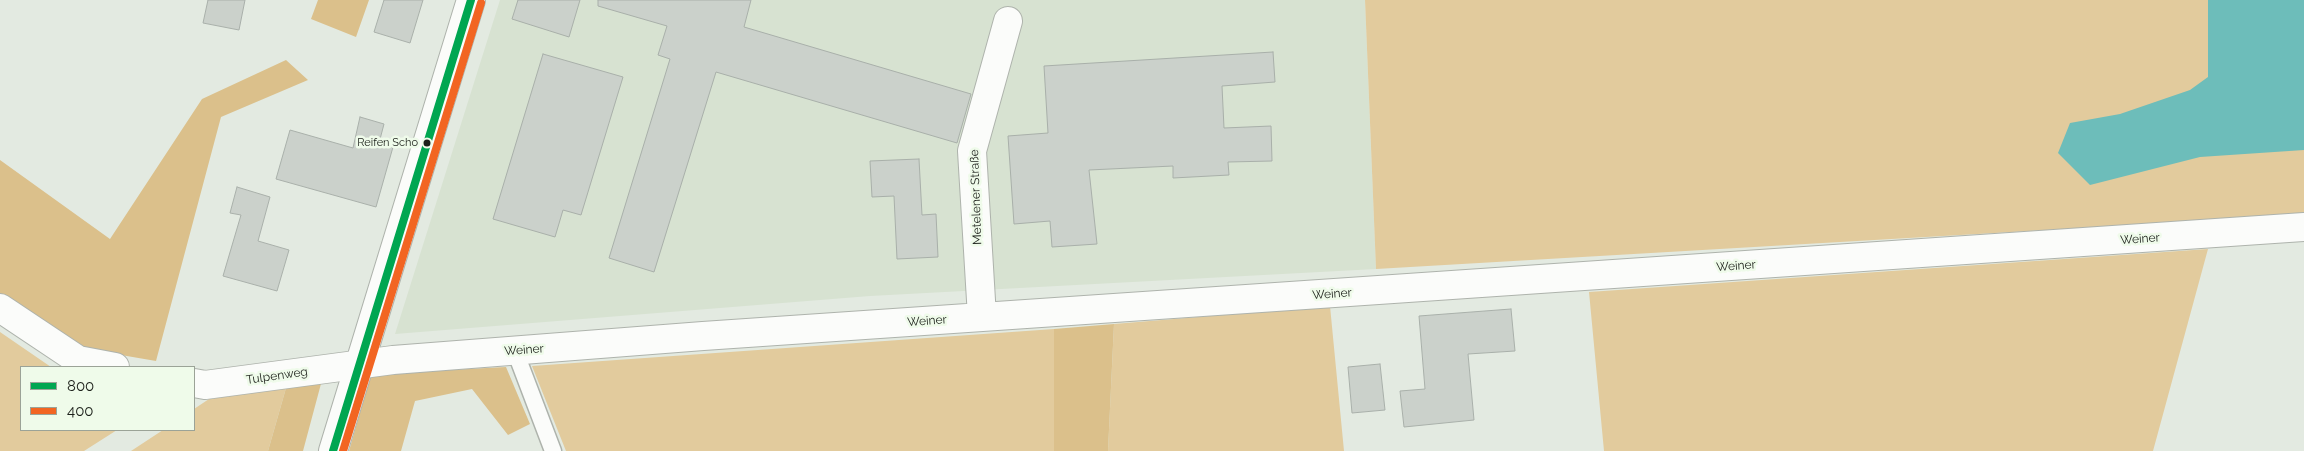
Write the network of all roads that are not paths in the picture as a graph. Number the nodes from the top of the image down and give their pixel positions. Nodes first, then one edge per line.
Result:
1 (471, 0) edge
2 (1008, 21) dead end
3 (2304, 227) edge
4 (0, 308) edge
5 (982, 317) junction
6 (515, 351) junction
7 (359, 364) junction
8 (111, 366) edge
9 (195, 383) edge
10 (333, 451) edge
11 (553, 451) edge

1 - 7 street
2 - 5 street, Metelener Straße
3 - 5 street, Weiner
4 - 8 street
5 - 6 street, Weiner
6 - 7 street, Weiner
6 - 11 lane
7 - 9 street, Tulpenweg
7 - 10 street

